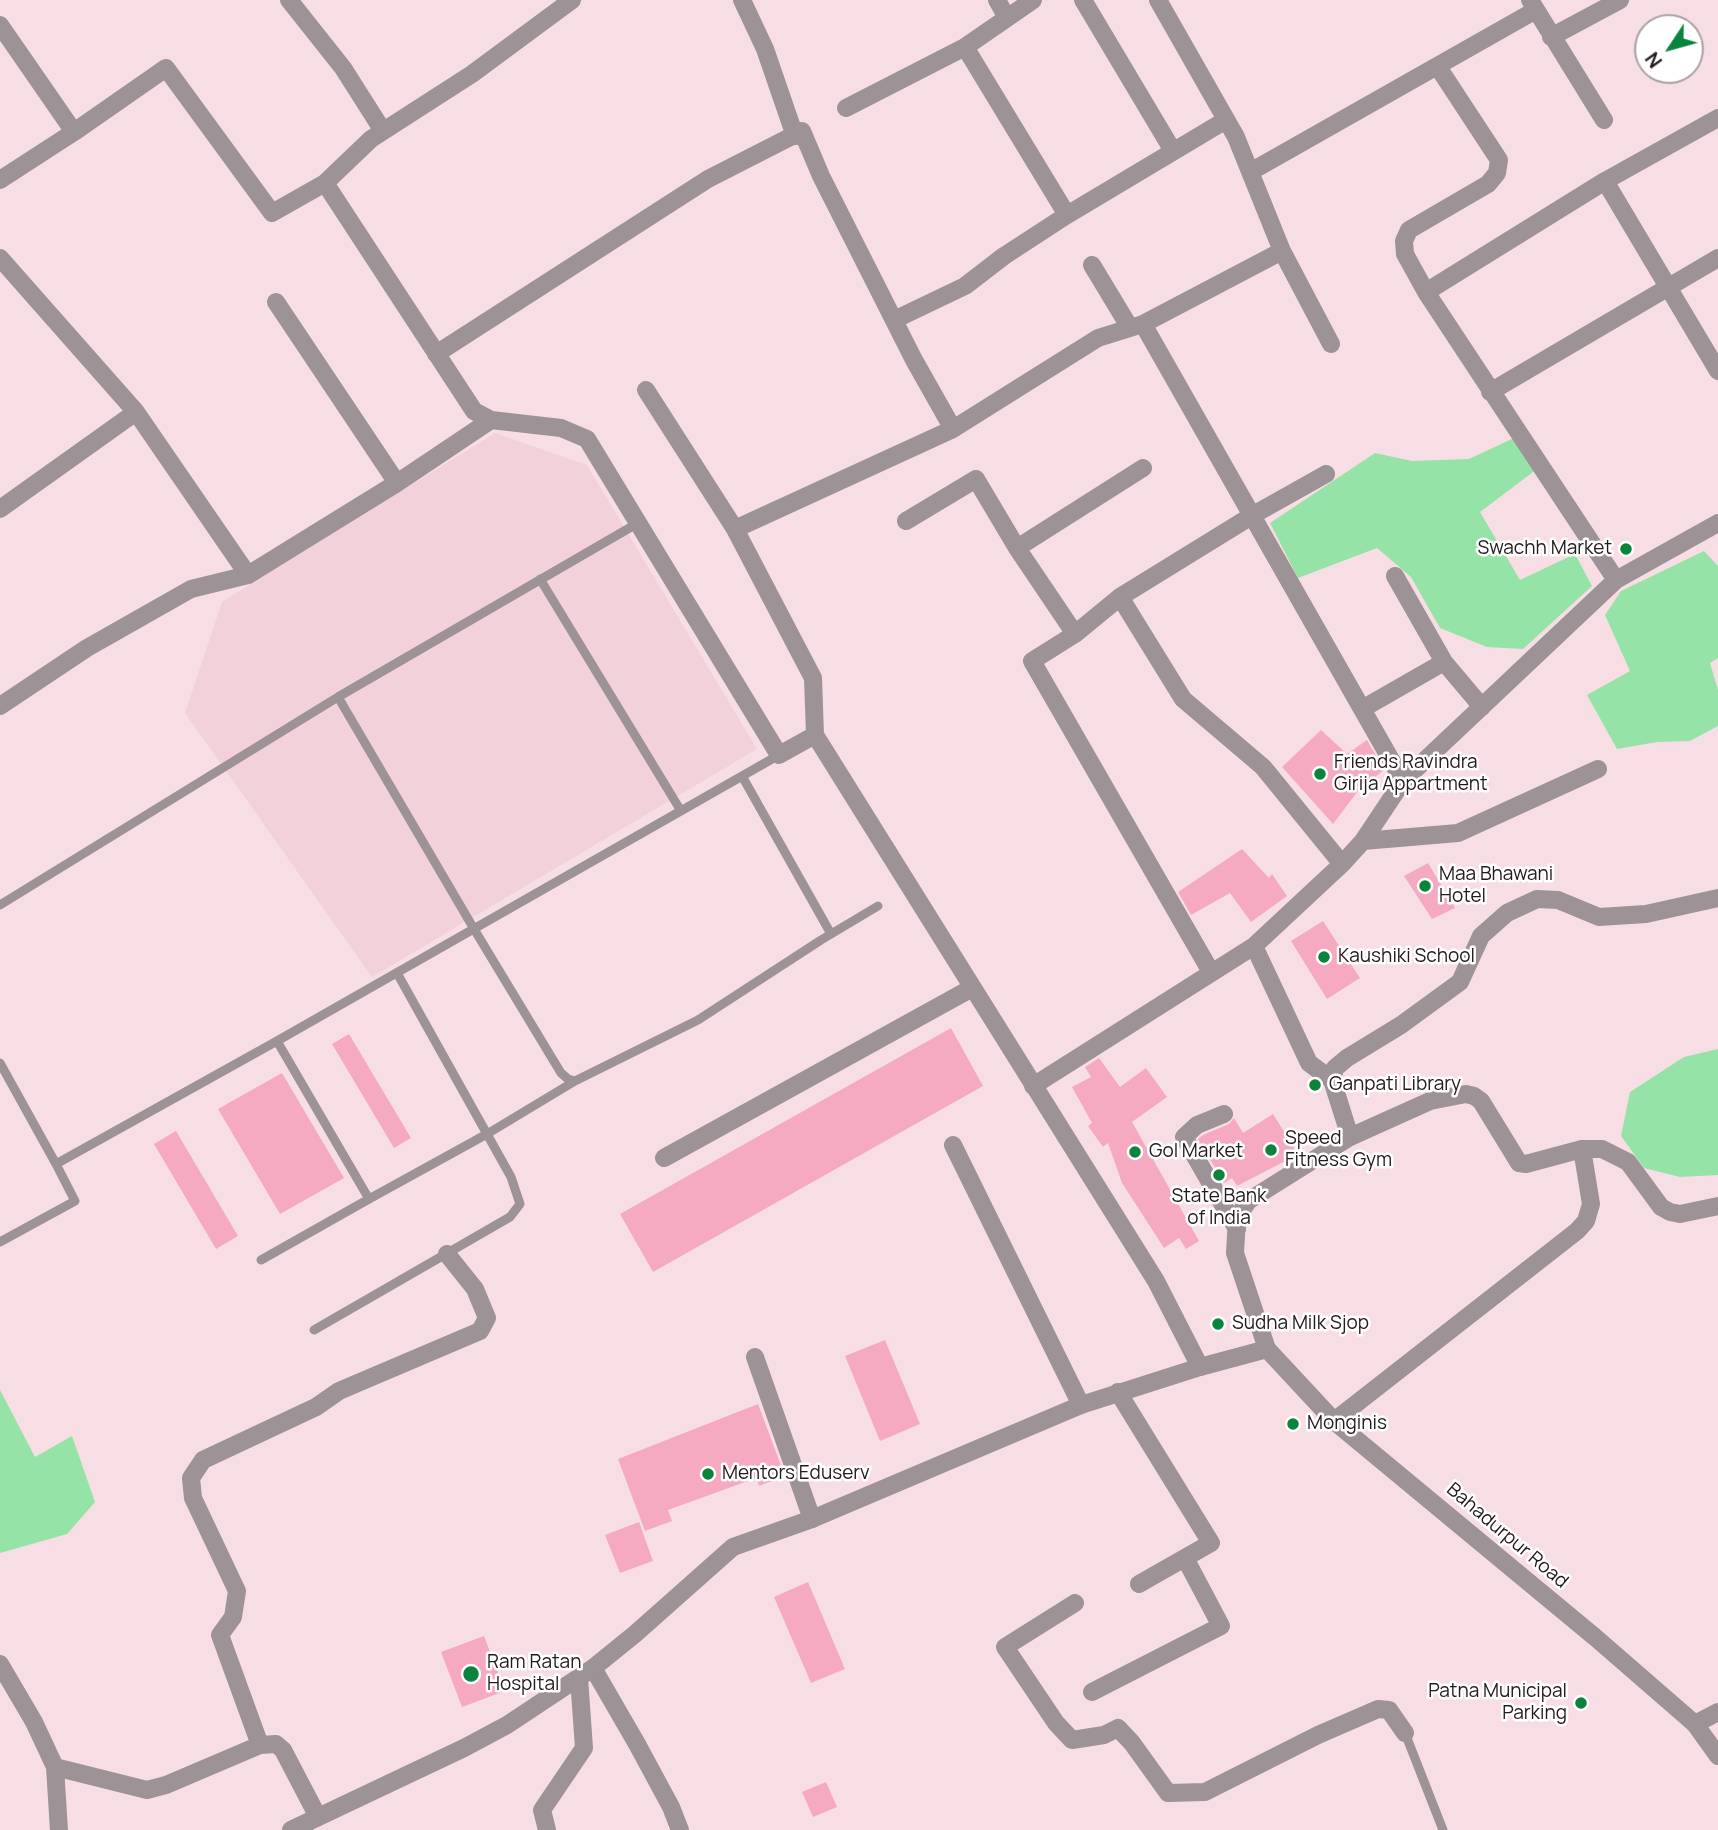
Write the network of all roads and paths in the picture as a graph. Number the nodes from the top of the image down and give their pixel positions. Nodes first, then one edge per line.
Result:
1 (289, 0) edge
2 (572, 0) edge
3 (742, 0) edge
4 (997, 0) edge
5 (1033, 0) edge
6 (1083, 0) edge
7 (1158, 0) edge
8 (1620, 0) edge
9 (1533, 5) edge
10 (1007, 18) junction
11 (0, 25) edge
12 (1551, 37) junction
13 (964, 47) junction
14 (1438, 67) junction
15 (846, 108) dead end
16 (1718, 118) edge
17 (1226, 120) junction
18 (1604, 120) dead end
19 (383, 131) junction
20 (74, 132) junction
21 (795, 136) junction
22 (1173, 151) junction
23 (1250, 172) junction
24 (0, 180) edge
25 (1605, 181) junction
26 (325, 183) junction
27 (1067, 215) junction
28 (1282, 251) junction
29 (0, 258) edge
30 (1718, 258) edge
31 (1092, 265) dead end
32 (1668, 286) junction
33 (1426, 292) junction
34 (276, 302) dead end
35 (894, 320) junction
36 (1137, 326) junction
37 (1331, 344) dead end
38 (436, 354) junction
39 (1718, 371) edge
40 (646, 390) dead end
41 (1490, 392) junction
42 (136, 412) junction
43 (491, 420) junction
44 (953, 429) junction
45 (1143, 468) dead end
46 (1326, 474) dead end
47 (397, 483) junction
48 (0, 509) edge
49 (1253, 515) junction
50 (906, 521) dead end
51 (638, 523) junction
52 (1718, 523) edge
53 (735, 529) junction
54 (1017, 548) junction
55 (247, 575) junction
56 (1395, 576) dead end
57 (540, 579) junction
58 (1616, 580) junction
59 (1120, 597) junction
60 (1075, 634) junction
61 (1444, 662) junction
62 (338, 697) junction
63 (0, 706) edge
64 (1482, 707) junction
65 (1362, 709) junction
66 (815, 735) junction
67 (779, 755) junction
68 (1598, 769) dead end
69 (742, 776) junction
70 (1403, 781) junction
71 (681, 811) junction
72 (1363, 841) junction
73 (1342, 864) junction
74 (1718, 898) edge
75 (0, 905) edge
76 (878, 906) dead end
77 (474, 929) junction
78 (831, 934) junction
79 (1254, 946) junction
80 (1211, 972) junction
81 (397, 973) junction
82 (972, 988) junction
83 (277, 1041) junction
84 (0, 1063) edge
85 (1332, 1080) junction
86 (575, 1081) junction
87 (1033, 1086) junction
88 (1224, 1114) dead end
89 (487, 1133) junction
90 (1350, 1137) junction
91 (953, 1145) dead end
92 (1582, 1149) junction
93 (664, 1158) dead end
94 (56, 1164) junction
95 (369, 1199) junction
96 (1718, 1206) edge
97 (1237, 1229) junction
98 (0, 1242) edge
99 (447, 1254) junction
100 (261, 1261) dead end
101 (314, 1330) dead end
102 (1268, 1349) junction
103 (755, 1357) dead end
104 (1200, 1367) junction
105 (1118, 1392) junction
106 (1081, 1405) junction
107 (1334, 1421) junction
108 (812, 1519) junction
109 (1185, 1558) junction
110 (1139, 1584) dead end
111 (1075, 1603) dead end
112 (0, 1664) edge
113 (586, 1673) junction
114 (1092, 1692) dead end
115 (1718, 1712) edge
116 (1695, 1724) junction
117 (1405, 1733) joint
118 (260, 1745) junction
119 (1718, 1756) edge
120 (55, 1768) junction
121 (318, 1817) junction
122 (59, 1830) edge
123 (291, 1830) edge
124 (547, 1830) edge
125 (680, 1830) edge
126 (1443, 1830) edge

1 - 19 street
2 - 19 street
3 - 21 street
4 - 10 street
5 - 10 street
6 - 22 street
7 - 17 street
8 - 12 street
9 - 12 street
9 - 14 street
10 - 13 street
11 - 20 street
12 - 18 street
13 - 15 street
13 - 27 street
14 - 23 street
14 - 33 street
16 - 25 street
17 - 22 street
17 - 23 street
19 - 26 street
20 - 24 street
20 - 26 street
21 - 35 street
21 - 38 street
22 - 27 street
23 - 28 street
25 - 32 street
25 - 33 street
26 - 38 street
27 - 35 street
28 - 36 street
28 - 37 street
29 - 42 street
30 - 32 street
31 - 36 street
32 - 39 street
32 - 41 street
33 - 41 street
34 - 47 street
35 - 44 street
36 - 44 street
36 - 49 street
38 - 43 street
40 - 53 street
41 - 58 street
42 - 48 street
42 - 55 street
43 - 47 street
43 - 51 street
44 - 53 street
45 - 54 street
46 - 49 street
47 - 55 street
49 - 59 street
49 - 65 street
50 - 54 street
51 - 57 lane
51 - 67 street
52 - 58 street
53 - 66 street
54 - 60 street
55 - 63 street
56 - 61 street
57 - 62 lane
57 - 71 lane
58 - 64 street
59 - 60 street
59 - 73 street
60 - 80 street
61 - 64 street
61 - 65 street
62 - 75 lane
62 - 77 lane
64 - 70 street
65 - 70 street
66 - 67 street
66 - 82 street
67 - 69 lane
68 - 72 street
69 - 71 lane
69 - 78 lane
70 - 72 street
71 - 77 lane
72 - 73 street
73 - 79 street
74 - 85 street
76 - 78 lane
77 - 81 lane
77 - 86 lane
78 - 86 lane
79 - 80 street
79 - 85 street
80 - 87 street
81 - 83 lane
81 - 89 lane
82 - 87 street
82 - 93 street
83 - 94 lane
83 - 95 lane
84 - 94 lane
85 - 90 street
86 - 89 lane
87 - 104 street
88 - 97 street
89 - 95 lane
89 - 99 lane
90 - 92 street
90 - 97 street
91 - 106 street
92 - 96 street
92 - 107 street
94 - 98 lane
95 - 100 lane
97 - 102 street
99 - 101 lane
99 - 118 street
102 - 104 street
102 - 107 street, Bahadurpur Road
103 - 108 street
104 - 105 street
105 - 106 street
105 - 109 street
106 - 108 street
107 - 116 street, Bahadurpur Road
108 - 113 street
109 - 110 street
109 - 114 street
111 - 117 street
112 - 120 street
113 - 121 street
113 - 124 street
113 - 125 street
115 - 116 street
116 - 119 street, Bahadurpur Road
117 - 126 lane
118 - 120 street
118 - 121 street
120 - 122 street
121 - 123 street

